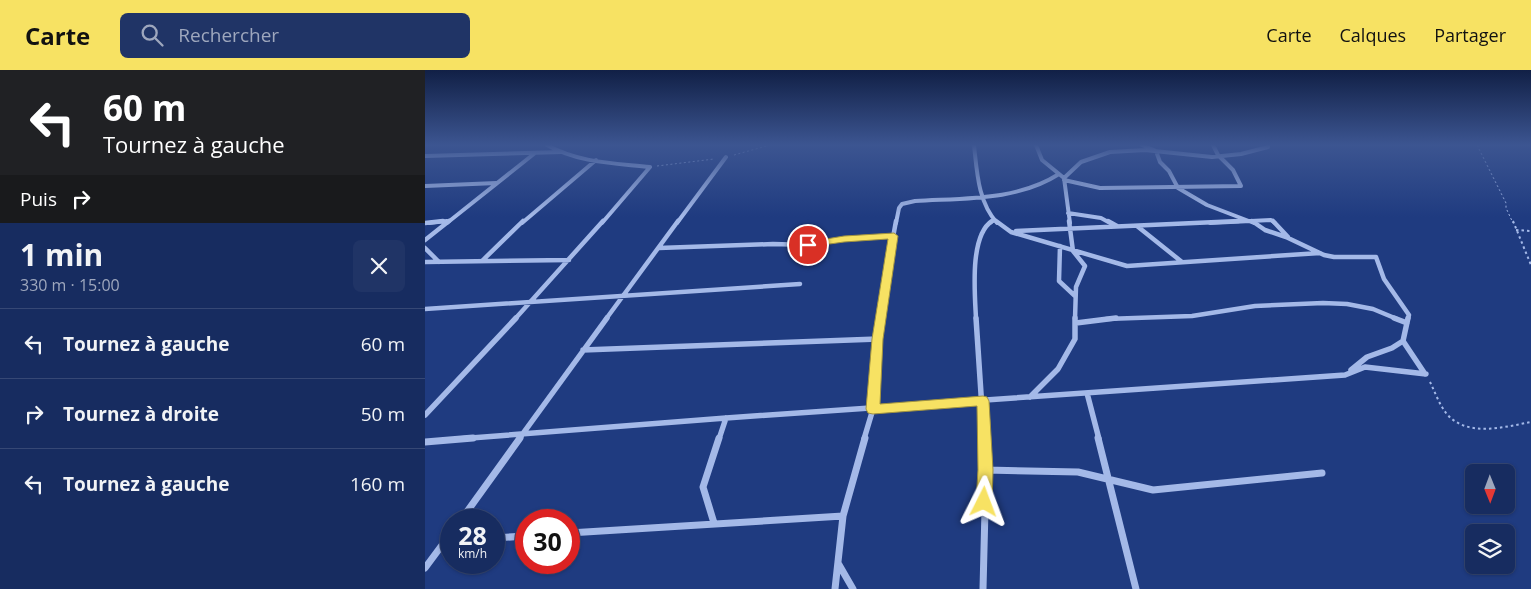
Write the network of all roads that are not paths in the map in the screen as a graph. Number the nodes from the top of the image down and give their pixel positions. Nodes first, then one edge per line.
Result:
1 (514, 169) edge
2 (585, 169) edge
3 (648, 169) edge
4 (717, 169) edge
5 (977, 169) edge
6 (1053, 169) edge
7 (1074, 169) edge
8 (1167, 169) edge
9 (1232, 169) edge
10 (1059, 174) junction
11 (1064, 179) junction
12 (497, 183) junction
13 (425, 186) edge
14 (1179, 188) junction
15 (980, 196) junction
16 (1068, 212) junction
17 (994, 220) junction
18 (447, 221) junction
19 (1251, 222) junction
20 (425, 223) edge
21 (1137, 226) junction
22 (1118, 227) junction
23 (1070, 228) junction
24 (1011, 232) junction
25 (894, 236) junction
26 (1288, 237) junction
27 (425, 240) edge
28 (1060, 246) junction
29 (425, 248) edge
30 (659, 248) junction
31 (1073, 251) junction
32 (1320, 253) junction
33 (483, 260) junction
34 (569, 260) junction
35 (425, 262) edge
36 (439, 262) junction
37 (1183, 263) junction
38 (800, 284) dead end
39 (625, 295) junction
40 (1075, 296) junction
41 (530, 301) junction
42 (425, 309) edge
43 (1076, 323) junction
44 (1407, 323) junction
45 (878, 339) junction
46 (1403, 341) junction
47 (583, 350) junction
48 (1345, 375) junction
49 (1087, 393) junction
50 (1029, 398) junction
51 (983, 401) junction
52 (873, 409) junction
53 (425, 415) edge
54 (726, 418) junction
55 (523, 434) junction
56 (425, 442) edge
57 (986, 470) junction
58 (1322, 473) dead end
59 (1108, 478) junction
60 (469, 509) edge
61 (843, 516) junction
62 (714, 523) junction
63 (580, 532) edge
64 (440, 550) edge
65 (838, 563) junction
66 (425, 568) edge
67 (835, 589) edge
68 (853, 589) edge
69 (983, 589) edge
70 (1135, 589) edge

1 - 12 street
2 - 33 street
3 - 34 street
4 - 30 street
5 - 15 street
6 - 10 street
7 - 11 street
8 - 14 street
9 - 14 street
10 - 11 street
10 - 15 street
11 - 14 street
11 - 16 street
12 - 13 street
12 - 18 street
14 - 19 street
15 - 17 street
15 - 25 street
16 - 22 street
16 - 23 street
17 - 24 street
17 - 51 street
18 - 20 street
18 - 27 street
19 - 21 street
19 - 26 street
19 - 26 street
21 - 22 street
21 - 37 street
22 - 23 street
23 - 24 street
23 - 31 street
24 - 28 street
25 - 30 street
25 - 45 street
26 - 32 street
28 - 31 street
28 - 40 street
29 - 36 street
30 - 39 street
31 - 37 street
31 - 40 street
32 - 37 street
32 - 44 street
33 - 34 street
33 - 36 street
34 - 41 street
35 - 36 street
38 - 39 street
39 - 41 street
39 - 47 street
40 - 43 street
41 - 42 street
41 - 53 street
43 - 44 street
43 - 50 street
44 - 46 street
45 - 47 street
45 - 52 street
46 - 48 street
46 - 48 street
47 - 55 street
48 - 49 street
49 - 50 street
49 - 59 street
50 - 51 street
51 - 52 street
51 - 57 street
52 - 54 street
52 - 61 street
54 - 55 street
54 - 62 street
55 - 56 street
55 - 60 street
57 - 59 street
57 - 69 street
58 - 59 street
59 - 70 street
61 - 62 street
61 - 65 street
62 - 63 street
64 - 66 street
65 - 67 street
65 - 68 street

